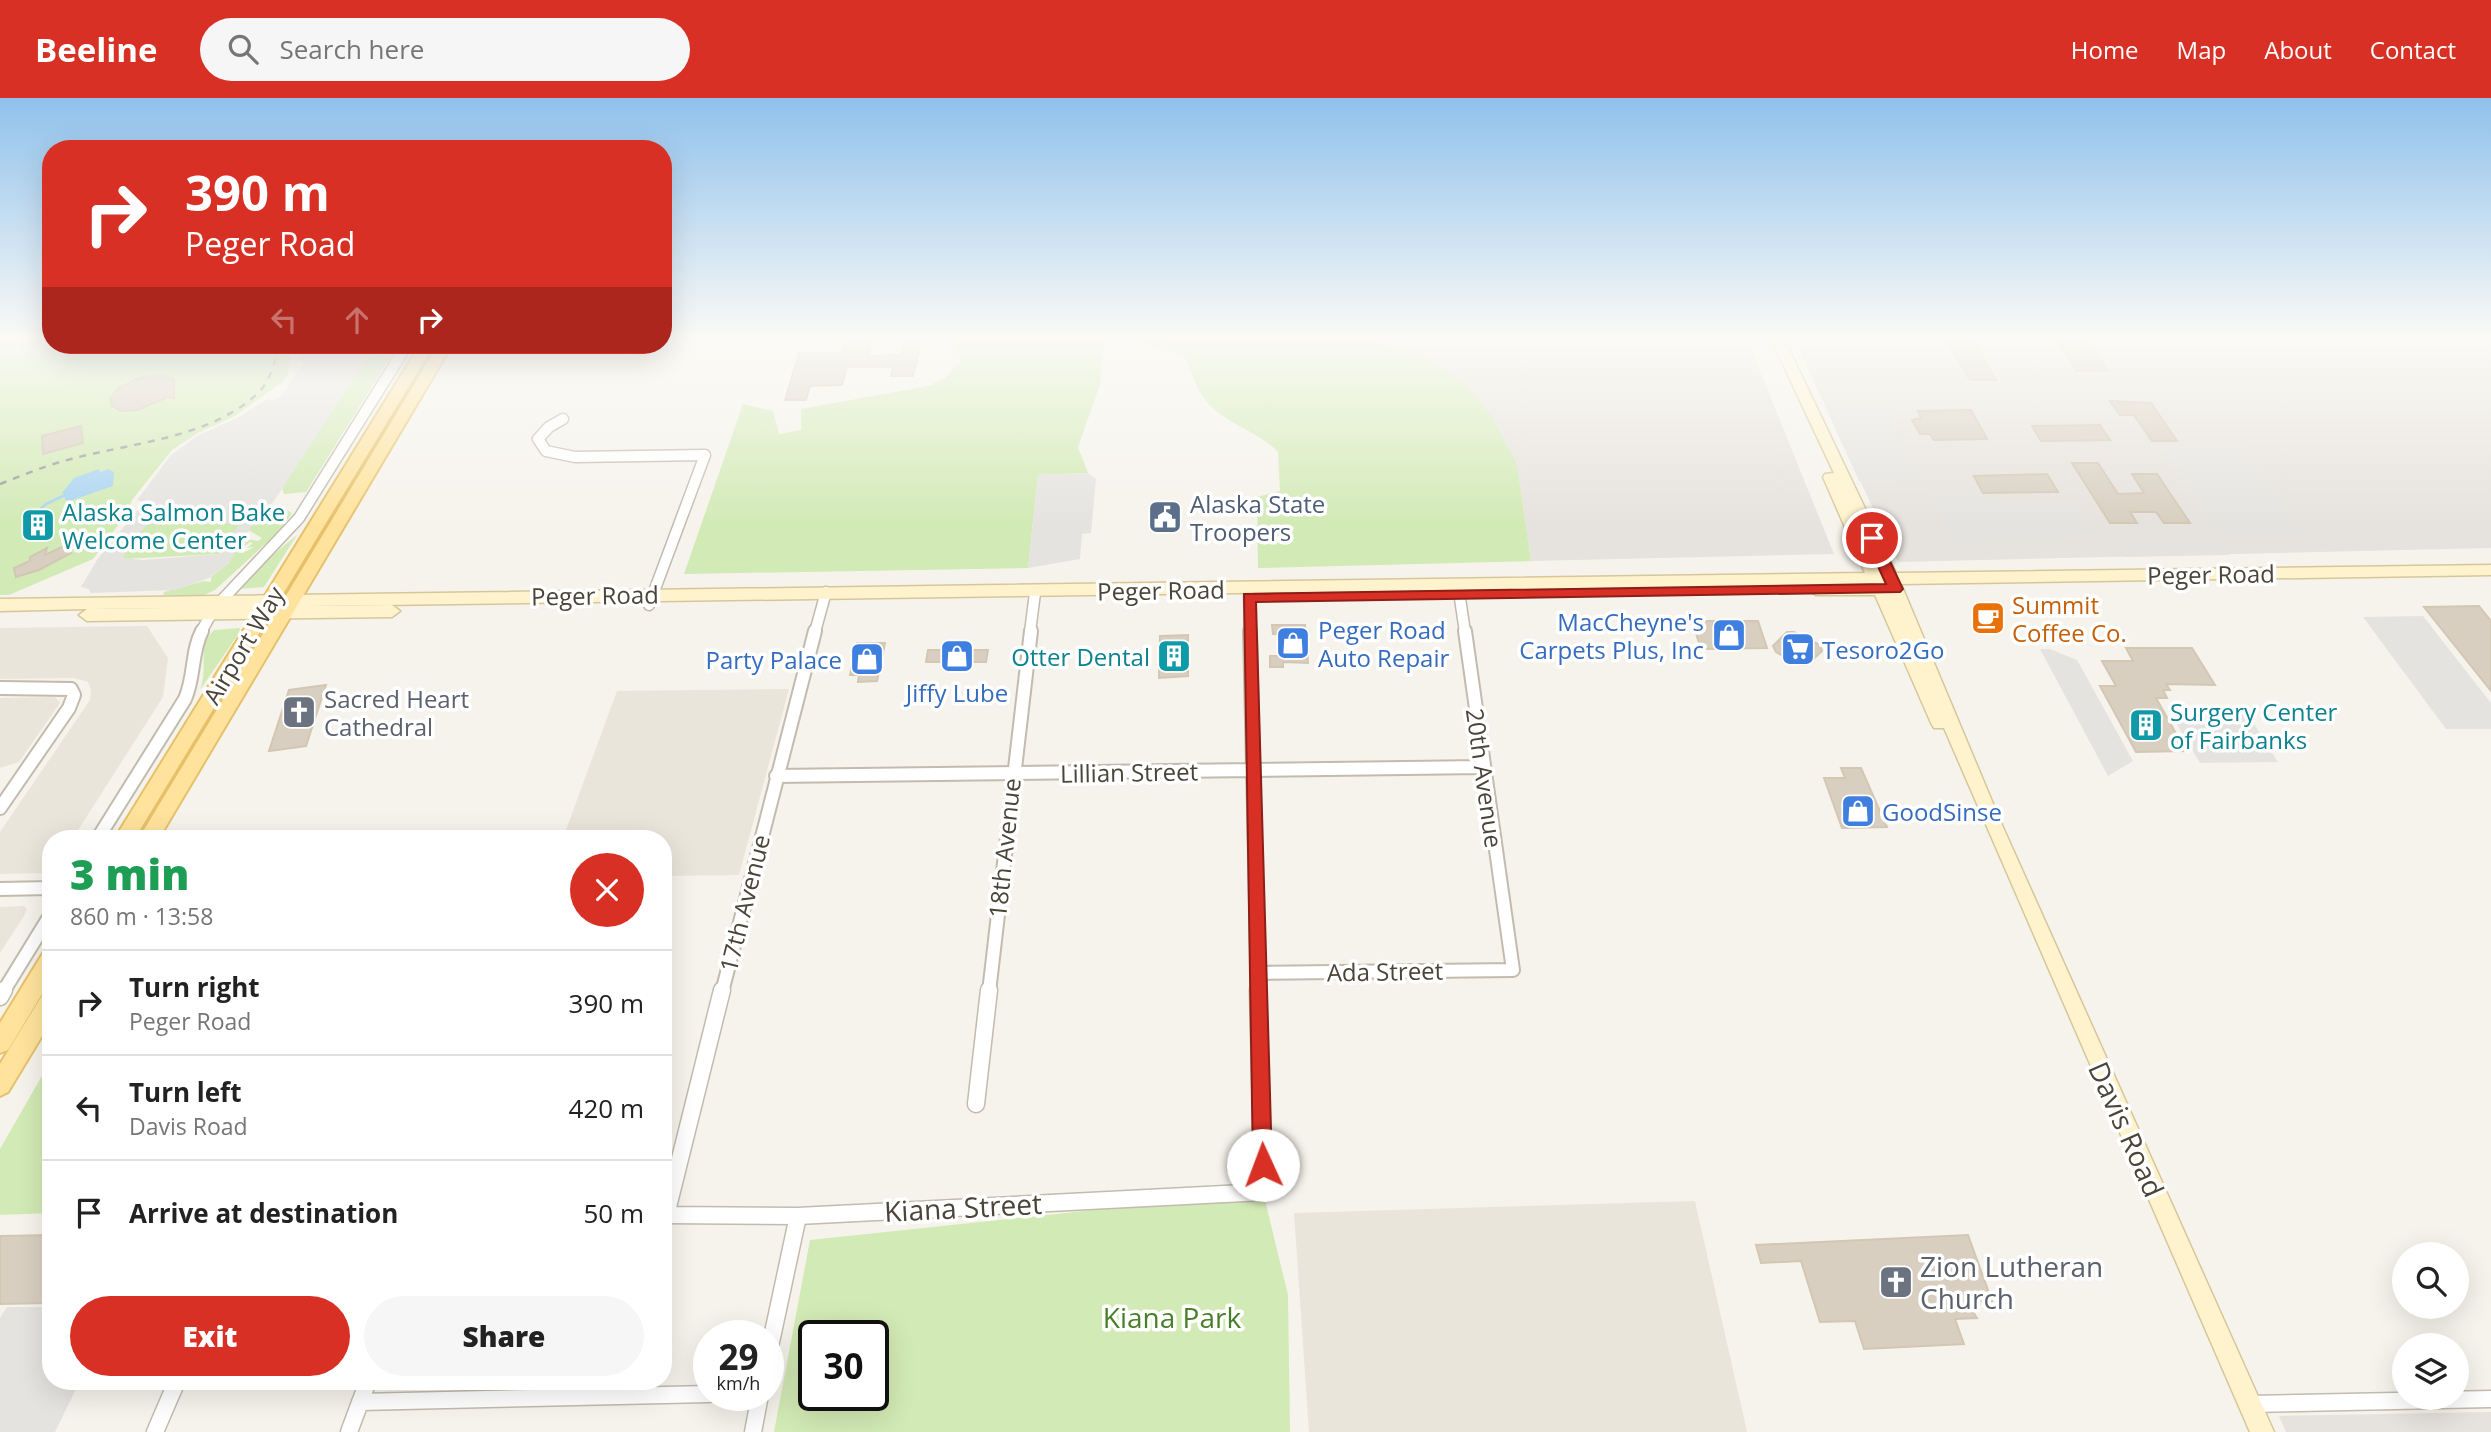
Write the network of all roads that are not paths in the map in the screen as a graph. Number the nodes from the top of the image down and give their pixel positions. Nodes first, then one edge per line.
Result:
1 (372, 401) edge
2 (395, 401) edge
3 (409, 401) edge
4 (1798, 401) edge
5 (1804, 401) edge
6 (563, 419) dead end
7 (2491, 570) edge
8 (2491, 581) edge
9 (1886, 583) junction
10 (1458, 590) junction
11 (1249, 593) junction
12 (1035, 596) junction
13 (825, 598) junction
14 (651, 600) junction
15 (0, 605) edge
16 (278, 607) junction
17 (216, 608) junction
18 (0, 616) edge
19 (0, 688) edge
20 (1483, 767) junction
21 (1252, 769) junction
22 (1013, 774) junction
23 (776, 776) junction
24 (0, 783) edge
25 (17, 783) junction
26 (0, 808) edge
27 (104, 830) edge
28 (130, 830) edge
29 (153, 830) edge
30 (42, 888) edge
31 (0, 889) edge
32 (42, 928) edge
33 (1513, 970) joint
34 (1258, 973) junction
35 (42, 975) edge
36 (0, 996) edge
37 (42, 1016) edge
38 (0, 1043) edge
39 (0, 1085) edge
40 (976, 1104) dead end
41 (672, 1187) edge
42 (672, 1215) edge
43 (798, 1216) junction
44 (776, 1320) edge
45 (173, 1390) edge
46 (365, 1390) edge
47 (693, 1394) edge
48 (2491, 1399) edge
49 (360, 1402) junction
50 (2250, 1404) junction
51 (757, 1411) edge
52 (155, 1432) edge
53 (349, 1432) edge
54 (753, 1432) edge
55 (2262, 1432) edge

1 - 17 street
2 - 16 main road, Airport Way
3 - 16 main road, Airport Way
4 - 9 main road, Davis Road
5 - 9 main road, Davis Road
6 - 14 street
7 - 9 main road, Peger Road
8 - 9 main road, Peger Road
9 - 10 main road, Peger Road
9 - 50 main road, Davis Road
10 - 11 main road, Peger Road
10 - 20 street, 20th Avenue
11 - 12 main road, Peger Road
11 - 21 street
12 - 13 main road, Peger Road
12 - 22 street, 18th Avenue
13 - 14 main road, Peger Road
13 - 23 street, 17th Avenue
14 - 16 main road, Peger Road
15 - 17 main road, Peger Road
16 - 17 main road, Peger Road
16 - 28 main road, Airport Way
16 - 29 main road, Airport Way
17 - 18 main road, Peger Road
17 - 27 street
19 - 25 street
20 - 21 street, Lillian Street
20 - 33 street, 20th Avenue
21 - 22 street, Lillian Street
21 - 34 street
22 - 23 street, Lillian Street
22 - 40 street, 18th Avenue
23 - 41 street, 17th Avenue
24 - 25 street
25 - 26 street
30 - 31 street
32 - 36 street
33 - 34 street, Ada Street
34 - 43 street, Kiana Street
35 - 38 main road
37 - 39 main road
42 - 43 street, Kiana Street
43 - 44 street
45 - 52 street
46 - 49 street
47 - 49 street
48 - 50 street
49 - 53 street
50 - 55 main road, Davis Road
51 - 54 street

